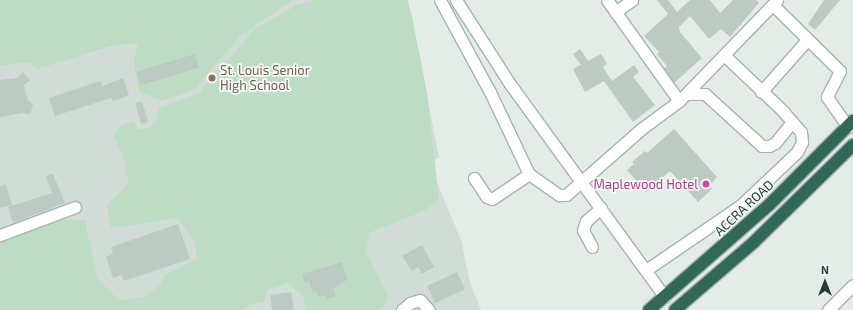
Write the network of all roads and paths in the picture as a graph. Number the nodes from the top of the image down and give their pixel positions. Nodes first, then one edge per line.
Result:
1 (440, 0) edge
2 (456, 0) edge
3 (606, 0) edge
4 (632, 0) edge
5 (775, 2) edge
6 (615, 12) junction
7 (807, 40) junction
8 (724, 56) junction
9 (761, 92) junction
10 (683, 97) junction
11 (792, 122) junction
12 (850, 124) edge
13 (853, 145) edge
14 (529, 174) junction
15 (474, 178) dead end
16 (582, 181) junction
17 (75, 207) dead end
18 (601, 208) junction
19 (0, 235) edge
20 (592, 247) dead end
21 (646, 270) junction
22 (853, 285) edge
23 (665, 297) junction
24 (402, 310) edge
25 (429, 310) edge
26 (649, 310) edge
27 (675, 310) edge
28 (828, 310) edge

1 - 14 street
2 - 16 street
3 - 6 street
4 - 6 street
5 - 7 street
5 - 8 street
6 - 10 street
7 - 9 street
7 - 12 street
8 - 9 street
8 - 10 street
9 - 11 street
10 - 11 street
10 - 16 street
11 - 21 street
12 - 23 highway, ACCRA ROAD
13 - 27 highway
14 - 15 street
14 - 16 street
16 - 18 street
17 - 19 street
18 - 20 street
18 - 21 street
21 - 23 street
22 - 28 street
23 - 26 highway, ACCRA ROAD
24 - 25 street

